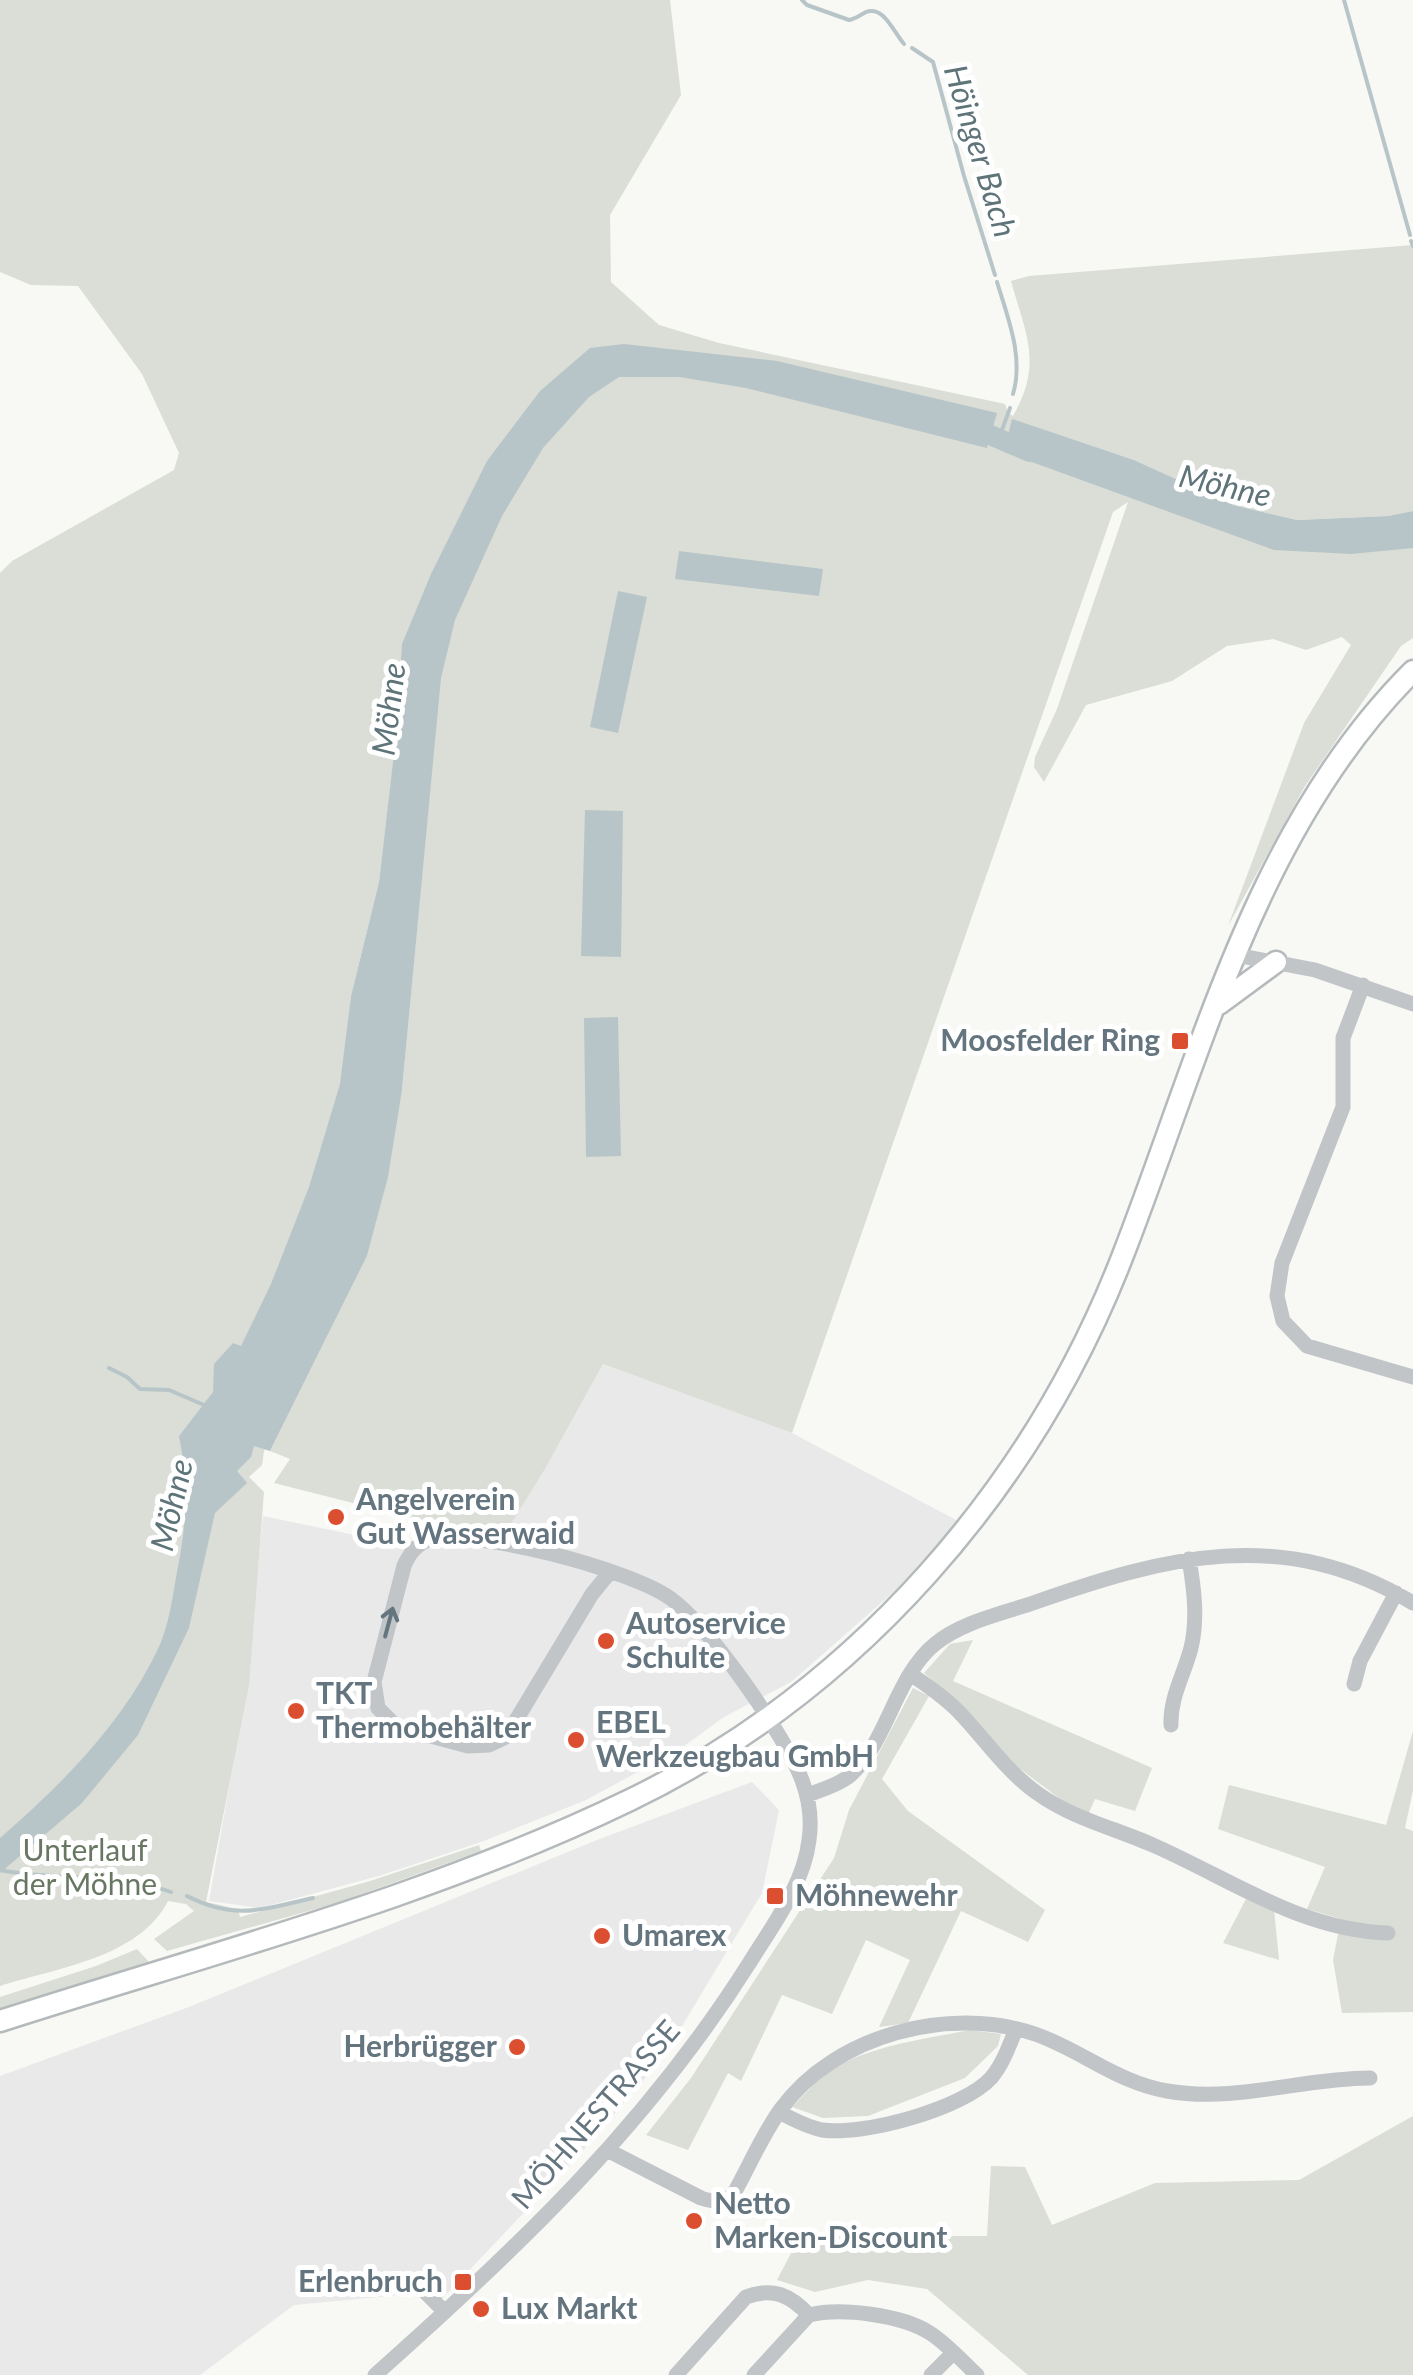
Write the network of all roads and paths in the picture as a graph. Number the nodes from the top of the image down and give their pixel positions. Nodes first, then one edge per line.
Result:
1 (1413, 671) edge
2 (1236, 955) junction
3 (1276, 962) junction
4 (1363, 985) junction
5 (1413, 1004) edge
6 (1217, 1005) junction
7 (1413, 1377) edge
8 (1190, 1559) junction
9 (610, 1572) junction
10 (1396, 1593) junction
11 (1413, 1603) edge
12 (910, 1674) junction
13 (1354, 1684) dead end
14 (766, 1717) junction
15 (1171, 1725) dead end
16 (806, 1794) junction
17 (1388, 1933) dead end
18 (0, 2021) edge
19 (1016, 2029) junction
20 (1370, 2078) dead end
21 (778, 2112) junction
22 (609, 2150) junction
23 (420, 2288) dead end
24 (446, 2312) junction
25 (809, 2314) junction
26 (953, 2353) junction
27 (375, 2375) edge
28 (676, 2375) edge
29 (754, 2375) edge
30 (931, 2375) edge
31 (977, 2375) edge

1 - 2 main road
2 - 3 street
2 - 6 main road
3 - 4 street
3 - 6 main road
4 - 5 street
4 - 7 street
6 - 14 main road
8 - 10 street
8 - 12 street
8 - 15 street
9 -> 9 street, MÖHNESTRASSE
9 - 14 street, MÖHNESTRASSE
10 - 11 street
10 - 13 street
12 - 16 street
12 - 17 street
14 - 16 street, MÖHNESTRASSE
14 - 18 main road
16 - 22 street, MÖHNESTRASSE
19 - 20 street
19 - 21 street
19 - 21 street
21 - 22 street
22 - 24 street, MÖHNESTRASSE
23 - 24 street
24 - 27 street, MÖHNESTRASSE
25 - 26 street
25 - 28 street
25 - 29 street
26 - 30 street
26 - 31 street

